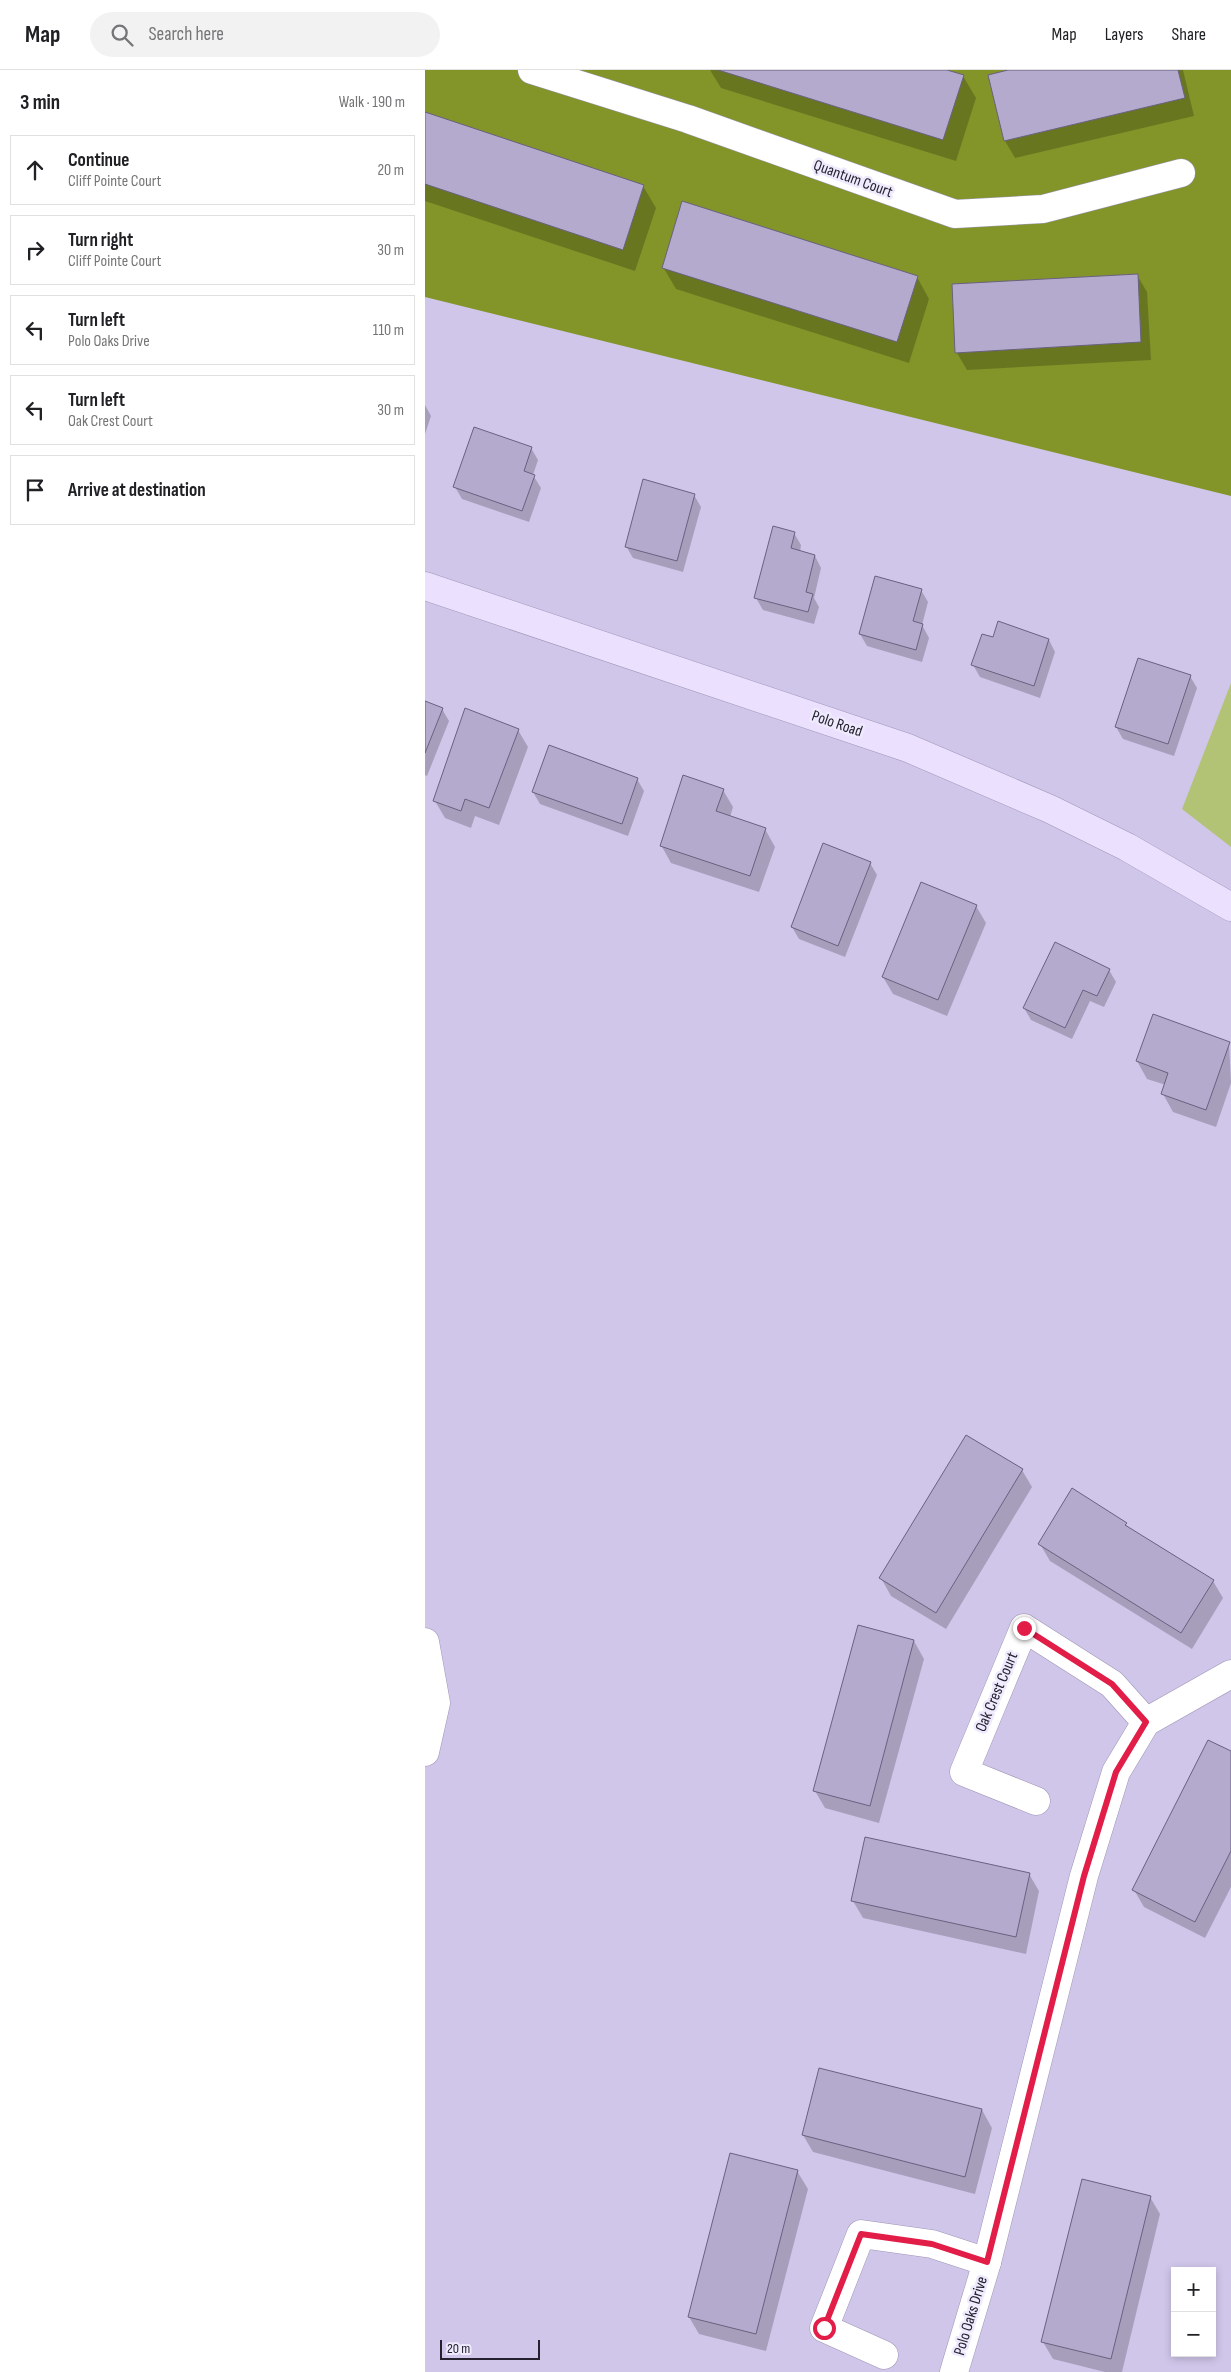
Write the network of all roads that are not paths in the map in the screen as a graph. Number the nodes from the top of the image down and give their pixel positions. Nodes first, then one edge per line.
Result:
1 (532, 70) edge
2 (1181, 173) dead end
3 (425, 586) edge
4 (1231, 907) edge
5 (425, 1642) edge
6 (1231, 1674) edge
7 (1146, 1722) junction
8 (425, 1752) edge
9 (1036, 1800) dead end
10 (987, 2262) junction
11 (884, 2355) dead end
12 (954, 2372) edge

1 - 2 street, Quantum Court
3 - 4 main road, Polo Road
5 - 8 street
6 - 7 street, Polo Oaks Drive
7 - 9 street, Oak Crest Court
7 - 10 street, Polo Oaks Drive
10 - 11 street
10 - 12 street, Polo Oaks Drive

